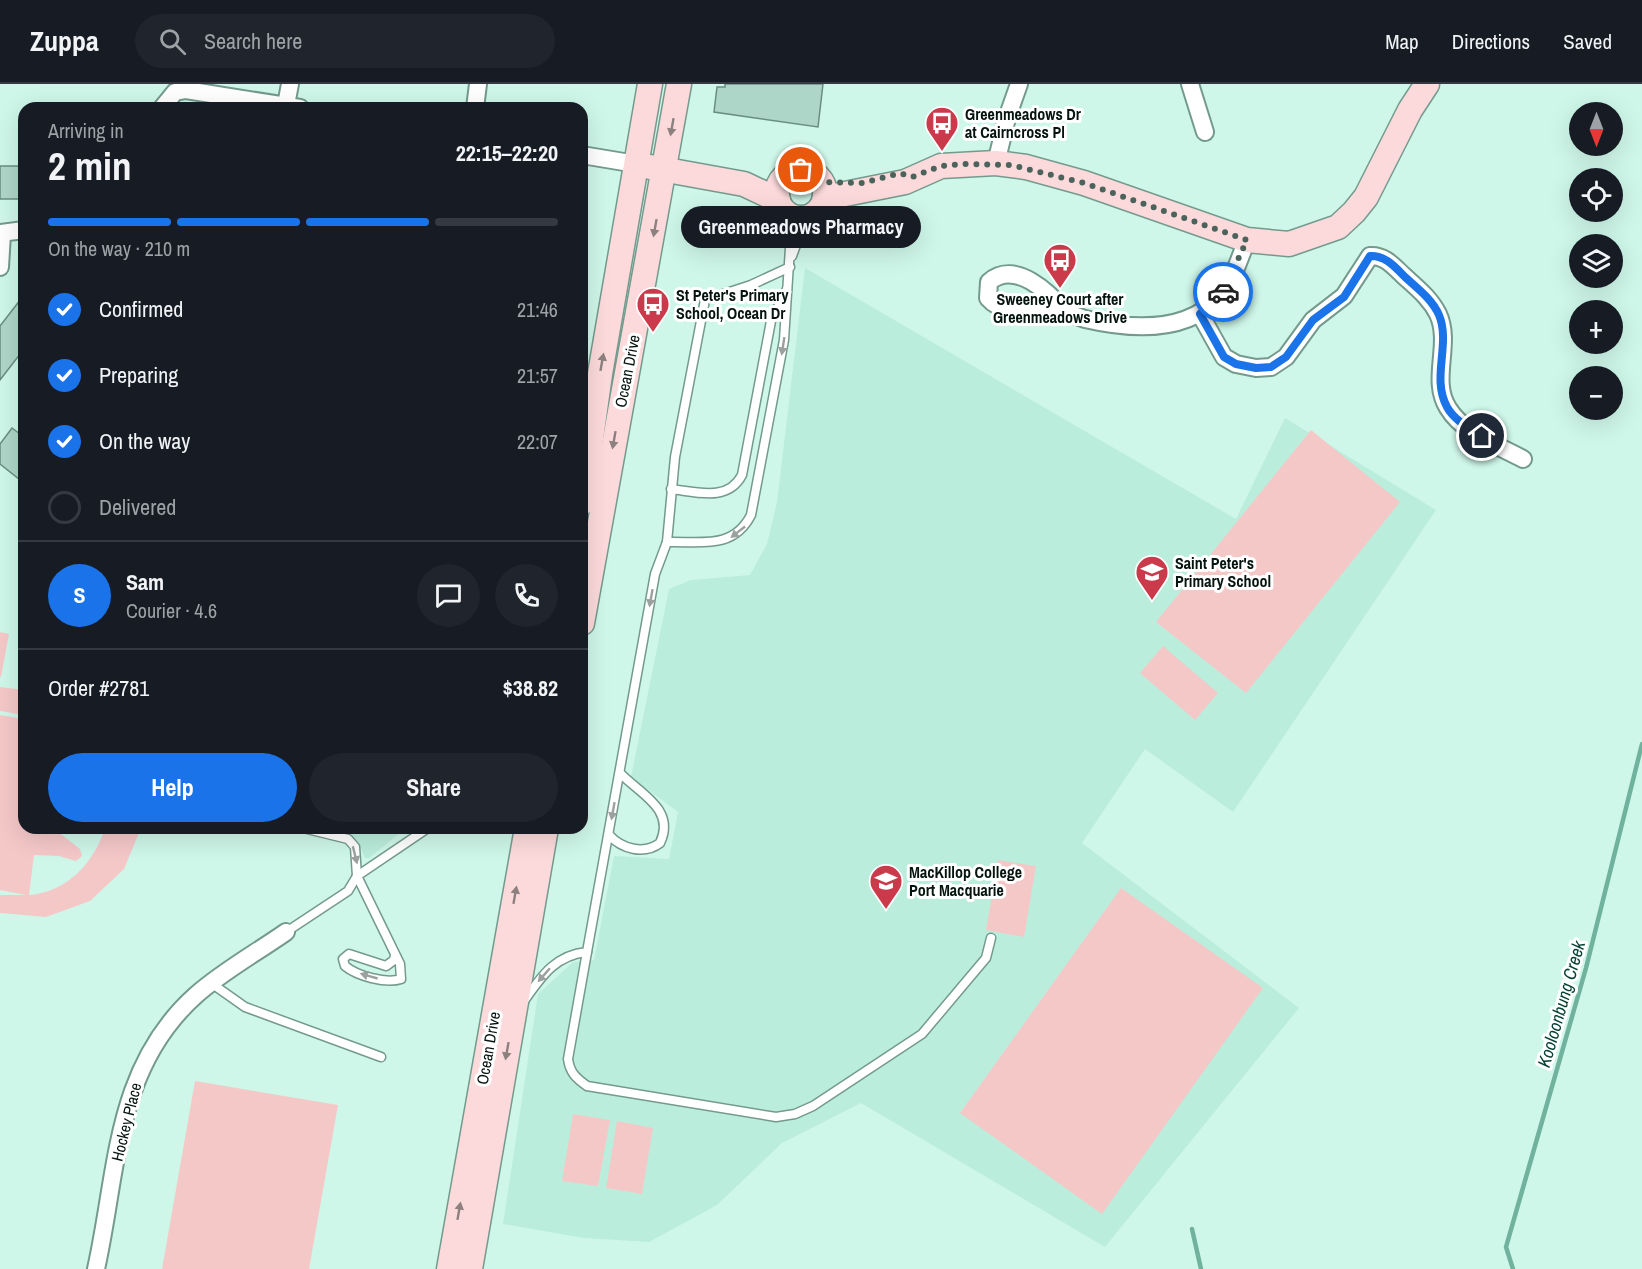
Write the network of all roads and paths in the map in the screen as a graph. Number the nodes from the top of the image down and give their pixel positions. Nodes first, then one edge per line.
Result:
1 (290, 84) edge
2 (478, 84) edge
3 (650, 84) edge
4 (680, 84) edge
5 (1019, 84) edge
6 (1190, 84) edge
7 (1427, 84) edge
8 (171, 88) edge
9 (165, 102) edge
10 (265, 102) edge
11 (292, 102) edge
12 (475, 102) edge
13 (1205, 132) dead end
14 (588, 156) edge
15 (996, 163) junction
16 (636, 164) junction
17 (664, 170) junction
18 (824, 190) junction
19 (790, 203) junction
20 (18, 231) edge
21 (1, 234) edge
22 (1247, 240) junction
23 (791, 263) junction
24 (0, 267) edge
25 (789, 285) junction
26 (1066, 313) dead end
27 (1200, 314) junction
28 (1523, 459) dead end
29 (588, 460) edge
30 (671, 489) junction
31 (667, 542) junction
32 (588, 588) edge
33 (620, 773) junction
34 (328, 834) edge
35 (419, 834) edge
36 (526, 834) edge
37 (545, 834) edge
38 (609, 835) junction
39 (357, 876) junction
40 (286, 932) joint
41 (991, 938) dead end
42 (587, 952) junction
43 (395, 955) junction
44 (211, 983) junction
45 (513, 1017) junction
46 (381, 1057) dead end
47 (96, 1269) edge
48 (449, 1269) edge
49 (470, 1269) edge

1 - 11 street
2 - 12 street
3 - 16 main road, Ocean Drive
4 -> 17 main road, Ocean Drive
5 - 15 street
6 - 13 street
7 - 22 main road
8 - 9 street
8 - 10 street
14 - 16 street
15 - 18 main road
15 - 22 main road
16 - 17 main road
29 -> 16 main road, Ocean Drive
17 - 19 main road
17 -> 32 main road, Ocean Drive
18 - 19 main road
18 - 19 main road
19 - 23 lane
19 - 23 lane
20 - 21 street
21 - 24 street
22 - 27 street
23 - 25 lane
23 - 30 lane
25 - 30 lane
25 -> 31 lane
26 - 27 street
27 - 28 street
30 - 31 lane
31 -> 33 lane
33 -> 38 lane
33 - 38 lane
34 -> 39 lane
35 - 39 lane
48 -> 36 main road, Ocean Drive
37 - 45 main road, Ocean Drive
38 - 42 lane
39 - 40 lane
39 - 43 lane
40 - 44 street, Hockey Place
41 - 42 lane
42 -> 45 lane
43 -> 43 lane
44 - 46 lane
44 - 47 street, Hockey Place
45 -> 49 main road, Ocean Drive

